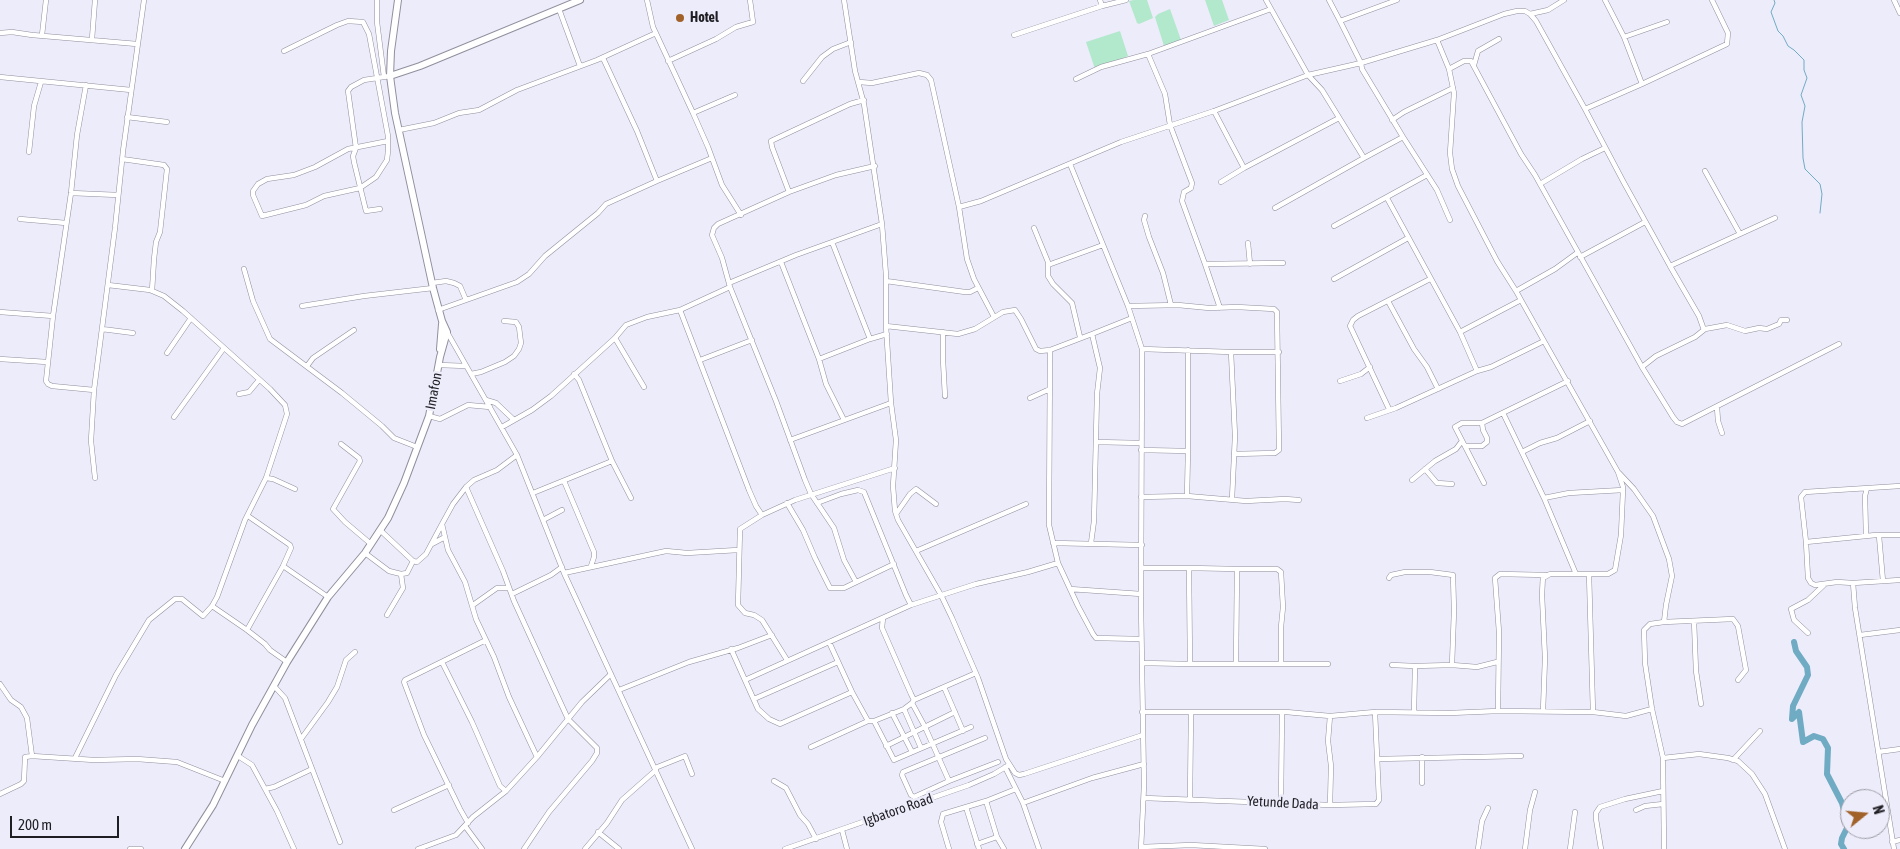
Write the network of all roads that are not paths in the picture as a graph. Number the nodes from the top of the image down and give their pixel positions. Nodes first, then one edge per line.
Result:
1 (46, 0) edge
2 (95, 0) edge
3 (144, 0) edge
4 (377, 0) edge
5 (398, 0) edge
6 (580, 0) edge
7 (647, 0) edge
8 (750, 0) edge
9 (844, 0) edge
10 (1100, 0) edge
11 (1126, 0) edge
12 (1266, 0) edge
13 (1329, 0) edge
14 (1396, 0) edge
15 (1564, 0) edge
16 (1605, 0) edge
17 (1712, 0) edge
18 (1894, 0) edge
19 (1102, 6) junction
20 (559, 9) junction
21 (1271, 9) junction
22 (1900, 13) edge
23 (1530, 14) junction
24 (1340, 21) junction
25 (1667, 22) dead end
26 (0, 33) edge
27 (656, 33) junction
28 (42, 35) junction
29 (1014, 35) dead end
30 (1624, 37) junction
31 (92, 39) junction
32 (1499, 39) dead end
33 (1437, 40) junction
34 (851, 42) junction
35 (137, 44) junction
36 (284, 51) dead end
37 (1148, 54) junction
38 (603, 58) junction
39 (668, 61) junction
40 (1361, 63) junction
41 (1474, 65) junction
42 (580, 66) junction
43 (1448, 69) junction
44 (1308, 75) junction
45 (0, 77) edge
46 (376, 77) junction
47 (387, 77) junction
48 (1076, 79) dead end
49 (803, 81) dead end
50 (41, 82) junction
51 (859, 82) junction
52 (1642, 84) junction
53 (86, 85) junction
54 (1453, 88) junction
55 (131, 90) junction
56 (735, 95) dead end
57 (864, 100) junction
58 (1586, 109) junction
59 (1214, 111) junction
60 (693, 113) junction
61 (127, 117) junction
62 (1339, 118) junction
63 (1392, 120) junction
64 (167, 122) dead end
65 (1170, 125) junction
66 (399, 130) junction
67 (1403, 137) junction
68 (388, 141) junction
69 (356, 148) junction
70 (1605, 148) junction
71 (29, 152) dead end
72 (712, 158) junction
73 (1364, 158) junction
74 (122, 159) junction
75 (1070, 164) junction
76 (875, 166) junction
77 (1244, 168) junction
78 (1705, 170) dead end
79 (1427, 175) junction
80 (657, 180) junction
81 (1221, 182) dead end
82 (1540, 184) junction
83 (360, 188) junction
84 (789, 192) junction
85 (72, 193) junction
86 (118, 195) junction
87 (1387, 198) junction
88 (959, 206) junction
89 (1274, 208) dead end
90 (380, 209) dead end
91 (741, 215) junction
92 (1145, 216) dead end
93 (1776, 218) dead end
94 (20, 219) dead end
95 (1450, 220) dead end
96 (1646, 222) junction
97 (66, 223) junction
98 (882, 224) junction
99 (1334, 226) dead end
100 (1034, 228) dead end
101 (1740, 234) junction
102 (1408, 238) junction
103 (832, 242) junction
104 (1248, 243) dead end
105 (1103, 246) junction
106 (1579, 255) junction
107 (781, 262) junction
108 (1283, 263) dead end
109 (1205, 264) junction
110 (1250, 264) junction
111 (1048, 265) junction
112 (1670, 266) junction
113 (244, 269) dead end
114 (1334, 279) dead end
115 (1430, 279) junction
116 (886, 281) junction
117 (108, 285) junction
118 (730, 285) junction
119 (433, 286) junction
120 (978, 288) junction
121 (152, 291) junction
122 (1516, 291) junction
123 (466, 300) junction
124 (1521, 300) junction
125 (1388, 301) junction
126 (1171, 305) junction
127 (302, 306) dead end
128 (1128, 306) junction
129 (1220, 308) junction
130 (438, 310) junction
131 (680, 310) junction
132 (0, 312) edge
133 (53, 316) junction
134 (994, 317) junction
135 (191, 318) junction
136 (1132, 318) junction
137 (1787, 320) dead end
138 (442, 321) junction
139 (504, 321) dead end
140 (886, 326) junction
141 (102, 328) junction
142 (354, 330) dead end
143 (1704, 330) junction
144 (447, 332) junction
145 (943, 332) junction
146 (1460, 332) junction
147 (133, 333) dead end
148 (887, 334) junction
149 (1092, 334) junction
150 (1080, 337) junction
151 (615, 338) junction
152 (870, 339) junction
153 (752, 340) junction
154 (1544, 341) junction
155 (1839, 344) dead end
156 (224, 348) junction
157 (1142, 349) junction
158 (1050, 350) junction
159 (1188, 350) junction
160 (1231, 352) junction
161 (1279, 352) junction
162 (167, 353) dead end
163 (440, 357) junction
164 (0, 359) edge
165 (819, 359) junction
166 (700, 360) junction
167 (47, 362) junction
168 (439, 365) junction
169 (307, 366) junction
170 (466, 366) junction
171 (1642, 366) junction
172 (1370, 367) junction
173 (1476, 371) junction
174 (471, 374) junction
175 (574, 374) junction
176 (259, 380) junction
177 (1340, 381) dead end
178 (1568, 382) junction
179 (644, 387) dead end
180 (1050, 389) junction
181 (1438, 389) junction
182 (94, 390) junction
183 (239, 394) dead end
184 (945, 396) dead end
185 (1030, 398) dead end
186 (486, 400) junction
187 (891, 403) junction
188 (490, 407) junction
189 (1717, 407) junction
190 (1389, 409) junction
191 (1503, 413) junction
192 (429, 416) junction
193 (174, 417) dead end
194 (1367, 418) dead end
195 (514, 420) junction
196 (844, 420) junction
197 (1590, 421) junction
198 (1482, 423) junction
199 (502, 427) junction
200 (1722, 433) dead end
201 (790, 440) junction
202 (1096, 442) junction
203 (1141, 443) junction
204 (1463, 443) junction
205 (341, 444) dead end
206 (418, 447) junction
207 (1141, 450) junction
208 (1188, 451) junction
209 (1522, 452) junction
210 (517, 454) junction
211 (1234, 454) junction
212 (612, 461) junction
213 (895, 468) junction
214 (1425, 469) junction
215 (1618, 472) junction
216 (95, 478) dead end
217 (266, 478) junction
218 (1412, 480) dead end
219 (564, 481) junction
220 (1484, 483) dead end
221 (1452, 484) dead end
222 (1900, 486) edge
223 (466, 487) junction
224 (1867, 488) junction
225 (295, 489) dead end
226 (1623, 490) junction
227 (533, 493) junction
228 (811, 494) junction
229 (1187, 496) junction
230 (1141, 497) junction
231 (630, 498) dead end
232 (1544, 498) junction
233 (1232, 499) junction
234 (1299, 500) dead end
235 (788, 503) junction
236 (817, 503) junction
237 (936, 504) dead end
238 (1026, 504) dead end
239 (562, 510) dead end
240 (762, 514) junction
241 (896, 514) junction
242 (248, 516) junction
243 (543, 520) junction
244 (442, 524) junction
245 (381, 531) junction
246 (1900, 535) edge
247 (1866, 536) junction
248 (1879, 536) junction
249 (445, 537) junction
250 (1806, 542) junction
251 (1053, 543) junction
252 (1091, 543) junction
253 (371, 544) junction
254 (431, 544) junction
255 (1142, 545) junction
256 (738, 550) junction
257 (916, 552) junction
258 (365, 553) junction
259 (413, 561) junction
260 (1058, 563) junction
261 (894, 564) junction
262 (283, 566) junction
263 (591, 566) junction
264 (562, 567) junction
265 (1142, 568) junction
266 (1189, 568) junction
267 (1237, 569) junction
268 (564, 573) junction
269 (401, 574) junction
270 (1576, 574) junction
271 (1589, 574) junction
272 (1548, 575) junction
273 (1389, 578) dead end
274 (1900, 580) edge
275 (1883, 581) junction
276 (856, 582) junction
277 (1853, 583) junction
278 (1825, 584) junction
279 (509, 588) junction
280 (1070, 589) junction
281 (512, 594) junction
282 (1141, 594) junction
283 (941, 595) junction
284 (328, 597) junction
285 (911, 604) junction
286 (473, 605) junction
287 (212, 606) junction
288 (387, 615) dead end
289 (883, 618) junction
290 (1694, 621) junction
291 (1664, 622) junction
292 (871, 623) junction
293 (882, 628) junction
294 (247, 630) junction
295 (1900, 630) edge
296 (1808, 632) dead end
297 (772, 635) junction
298 (1860, 635) junction
299 (1142, 639) junction
300 (486, 640) junction
301 (829, 642) junction
302 (732, 650) junction
303 (354, 652) dead end
304 (787, 660) junction
305 (287, 662) junction
306 (442, 662) junction
307 (838, 662) junction
308 (1497, 662) junction
309 (1142, 663) junction
310 (1190, 664) junction
311 (1236, 664) junction
312 (1281, 664) junction
313 (1328, 664) dead end
314 (1392, 665) dead end
315 (1452, 665) junction
316 (1415, 666) junction
317 (976, 673) junction
318 (611, 674) junction
319 (745, 680) junction
320 (1738, 680) dead end
321 (0, 684) edge
322 (274, 686) junction
323 (944, 687) junction
324 (618, 690) junction
325 (852, 692) junction
326 (754, 699) junction
327 (913, 702) junction
328 (1701, 704) dead end
329 (904, 709) junction
330 (1652, 710) junction
331 (1498, 711) junction
332 (1543, 711) junction
333 (955, 712) junction
334 (1142, 712) junction
335 (1191, 712) junction
336 (1282, 712) junction
337 (1375, 712) junction
338 (1414, 712) junction
339 (1593, 712) junction
340 (892, 713) junction
341 (1330, 716) junction
342 (568, 719) junction
343 (868, 721) junction
344 (874, 721) junction
345 (925, 727) junction
346 (971, 727) dead end
347 (963, 731) junction
348 (1760, 731) dead end
349 (914, 732) junction
350 (1143, 735) junction
351 (905, 736) junction
352 (985, 738) dead end
353 (301, 739) junction
354 (932, 744) junction
355 (886, 746) junction
356 (811, 747) dead end
357 (922, 748) junction
358 (1900, 749) edge
359 (912, 752) junction
360 (1878, 752) junction
361 (32, 756) junction
362 (238, 756) junction
363 (1521, 756) dead end
364 (939, 757) junction
365 (1422, 757) junction
366 (75, 758) junction
367 (537, 758) junction
368 (1663, 758) junction
369 (1378, 759) junction
370 (1733, 760) junction
371 (998, 762) dead end
372 (1144, 764) junction
373 (1007, 766) junction
374 (312, 769) junction
375 (655, 769) junction
376 (692, 774) dead end
377 (774, 781) dead end
378 (949, 781) junction
379 (226, 782) junction
380 (1422, 784) dead end
381 (449, 786) junction
382 (265, 789) junction
383 (1016, 789) junction
384 (506, 791) junction
385 (1535, 792) dead end
386 (1663, 792) junction
387 (0, 794) edge
388 (1144, 798) junction
389 (1190, 799) junction
390 (986, 801) junction
391 (1281, 802) junction
392 (1023, 803) junction
393 (1663, 804) junction
394 (1330, 805) junction
395 (966, 807) junction
396 (1488, 808) dead end
397 (394, 810) dead end
398 (1636, 810) dead end
399 (1574, 812) dead end
400 (467, 824) junction
401 (842, 830) junction
402 (598, 832) junction
403 (997, 836) junction
404 (816, 838) junction
405 (1900, 840) edge
406 (340, 842) dead end
407 (1892, 842) junction
408 (978, 846) edge
409 (1191, 847) edge
410 (1141, 848) edge
411 (130, 849) edge
412 (141, 849) edge
413 (185, 849) edge
414 (294, 849) edge
415 (418, 849) edge
416 (482, 849) edge
417 (524, 849) edge
418 (585, 849) edge
419 (619, 849) edge
420 (692, 849) edge
421 (784, 849) edge
422 (847, 849) edge
423 (949, 849) edge
424 (1004, 849) edge
425 (1039, 849) edge
426 (1265, 849) edge
427 (1478, 849) edge
428 (1525, 849) edge
429 (1570, 849) edge
430 (1601, 849) edge
431 (1664, 849) edge
432 (1785, 849) edge
433 (1894, 849) edge

1 - 28 street
2 - 31 street
3 - 35 street
4 - 47 street
5 - 47 street
6 - 20 street
7 - 27 street
8 - 39 street
9 - 34 street
10 - 19 street
11 - 19 street
12 - 21 street
13 - 24 street
14 - 24 street
15 - 23 street
16 - 30 street
17 - 52 street
18 - 22 street
19 - 29 street
20 - 42 street
20 - 47 street
21 - 37 street
21 - 44 street
23 - 33 street
23 - 58 street
24 - 40 street
25 - 30 street
26 - 28 street
27 - 38 street
27 - 39 street
28 - 31 street
30 - 52 street
31 - 35 street
32 - 41 street
33 - 40 street
33 - 43 street
34 - 49 street
34 - 51 street
35 - 55 street
36 - 46 street
37 - 48 street
37 - 65 street
38 - 42 street
38 - 80 street
39 - 60 street
40 - 44 street
40 - 63 street
41 - 43 street
41 - 82 street
42 - 66 street
43 - 54 street
44 - 59 street
44 - 62 street
45 - 50 street
46 - 47 street
46 - 68 street
46 - 69 street
47 - 66 street
50 - 53 street
50 - 71 street
51 - 57 street
51 - 88 street
52 - 58 street
53 - 55 street
53 - 85 street
54 - 63 street
54 - 122 street
55 - 61 street
56 - 60 street
57 - 76 street
57 - 84 street
58 - 70 street
59 - 65 street
59 - 77 street
60 - 72 street
61 - 64 street
61 - 74 street
62 - 73 street
62 - 77 street
63 - 67 street
65 - 75 street
65 - 109 street
66 - 119 street
67 - 73 street
67 - 79 street
68 - 69 street
68 - 83 street
69 - 83 street
69 - 83 street
70 - 82 street
70 - 96 street
72 - 80 street
72 - 91 street
73 - 89 street
74 - 86 street
74 - 121 street
75 - 88 street
75 - 105 street
76 - 84 street
76 - 98 street
77 - 81 street
78 - 101 street
79 - 87 street
79 - 95 street
80 - 123 street
82 - 106 street
83 - 90 street
84 - 91 street
85 - 86 street
85 - 97 street
86 - 117 street
87 - 99 street
87 - 102 street
88 - 120 street
91 - 118 street
92 - 126 street
93 - 101 street
94 - 97 street
96 - 106 street
96 - 112 street
97 - 133 street
98 - 103 street
98 - 116 street
100 - 111 street
101 - 112 street
102 - 114 street
102 - 115 street
103 - 107 street
103 - 152 street
104 - 110 street
105 - 111 street
105 - 128 street
106 - 122 street
106 - 171 street
107 - 118 street
107 - 165 street
108 - 110 street
109 - 110 street
109 - 129 street
111 - 150 street
112 - 143 street
113 - 169 street
115 - 125 street
115 - 146 street
116 - 120 street
116 - 140 street
117 - 121 street
117 - 141 street
118 - 131 street
118 - 153 street
119 - 123 street
119 - 127 street
119 - 130 street
120 - 134 street
121 - 135 street
122 - 124 street
123 - 130 street
124 - 146 street
124 - 154 street
125 - 172 street
125 - 181 street
126 - 128 street
126 - 129 street
128 - 136 street
129 - 161 street
130 - 138 street
131 - 151 street
131 - 166 street
132 - 133 street
133 - 167 street
134 - 145 street
134 - 158 street
135 - 156 street
135 - 162 street
136 - 149 street
136 - 157 street
137 - 143 street
138 - 144 street
138 - 163 street
139 - 174 street
140 - 145 street
140 - 148 street
141 - 147 street
141 - 182 street
142 - 169 street
143 - 171 street
144 - 163 street
144 - 170 street
145 - 184 street
146 - 173 street
148 - 152 street
148 - 187 street
149 - 150 street
149 - 202 street
150 - 158 street
151 - 175 street
151 - 179 street
152 - 165 street
153 - 166 street
153 - 201 street
154 - 173 street
154 - 178 street
155 - 189 street
156 - 176 street
156 - 193 street
157 - 159 street
157 - 203 street
158 - 180 street
159 - 160 street
159 - 208 street
160 - 161 street
160 - 211 street
161 - 211 street
163 - 168 street, Imafon
164 - 167 street
165 - 196 street
166 - 240 street
167 - 182 street
168 - 170 street
168 - 192 street, Imafon
169 - 206 street
170 - 174 street
171 - 189 street
172 - 177 street
172 - 190 street
173 - 181 street
174 - 186 street
175 - 195 street
175 - 212 street
176 - 183 street
176 - 217 street
178 - 191 street
178 - 197 street
180 - 185 street
180 - 251 street
181 - 190 street
182 - 216 street
186 - 188 street
186 - 195 street
187 - 196 street
187 - 213 street
188 - 192 street
188 - 199 street
189 - 200 street
190 - 194 street
191 - 198 street
191 - 209 street
192 - 206 street, Imafon
195 - 199 street
196 - 201 street
197 - 209 street
197 - 215 street
198 - 204 street
198 - 204 street
199 - 210 street
201 - 228 street
202 - 203 street
202 - 252 street
203 - 207 street
204 - 214 street
204 - 220 street
205 - 253 street
206 - 245 street, Imafon
207 - 208 street
207 - 230 street
208 - 229 street
209 - 232 street
210 - 223 street
210 - 227 street
211 - 233 street
212 - 219 street
212 - 231 street
213 - 228 street
213 - 241 street
214 - 218 street
214 - 221 street
215 - 226 street
215 - 291 street
217 - 225 street
217 - 242 street
219 - 227 street
219 - 263 street
222 - 224 street
223 - 244 street
223 - 279 street
224 - 247 street
224 - 250 street
226 - 232 street
226 - 271 street
227 - 243 street
228 - 235 street
228 - 236 street
229 - 230 street
229 - 233 street
230 - 255 street
232 - 270 street
233 - 234 street
235 - 240 street
235 - 276 street
236 - 261 street
236 - 276 street
237 - 241 street
238 - 257 street
239 - 243 street
240 - 256 street
241 - 257 street
242 - 262 street
242 - 287 street
243 - 264 street
244 - 249 street
244 - 254 street
245 - 253 street, Imafon
245 - 259 street
246 - 248 street
247 - 248 street
247 - 250 street
248 - 275 street
249 - 254 street
249 - 286 street
250 - 278 street
251 - 252 street
251 - 260 street
252 - 255 street
253 - 258 street, Imafon
254 - 259 street
255 - 265 street
256 - 263 street
256 - 297 street
257 - 283 street
258 - 269 street
258 - 284 street, Imafon
259 - 269 street
260 - 280 street
260 - 283 street
261 - 276 street
261 - 285 street
262 - 284 street
262 - 294 street
263 - 268 street
264 - 268 street
264 - 281 street
265 - 266 street
265 - 282 street
266 - 267 street
266 - 310 street
267 - 311 street
267 - 312 street
268 - 318 street
269 - 288 street
270 - 271 street
270 - 272 street
271 - 339 street
272 - 308 street
272 - 332 street
273 - 315 street
274 - 275 street
275 - 277 street
277 - 278 street
277 - 298 street
278 - 296 street
279 - 281 street
279 - 286 street
280 - 282 street
280 - 299 street
281 - 342 street
282 - 299 street
283 - 285 street
283 - 317 street
284 - 305 street, Imafon
285 - 289 street
286 - 300 street
287 - 294 street
287 - 366 street
289 - 292 street
289 - 293 street
290 - 291 street
290 - 320 street
290 - 328 street
291 - 330 street
292 - 293 street
292 - 301 street
293 - 327 street
294 - 305 street
295 - 298 street
297 - 302 street
297 - 304 street
298 - 360 street
299 - 309 street
300 - 306 street
300 - 367 street
301 - 304 street
301 - 307 street
302 - 319 street
302 - 324 street
303 - 353 street
304 - 319 street
305 - 322 street, Imafon
306 - 381 street
306 - 384 street
307 - 325 street
307 - 326 street
308 - 315 street
308 - 331 street
309 - 310 street
309 - 334 street
310 - 311 street
311 - 312 street
312 - 313 street
314 - 316 street
315 - 316 street
316 - 338 street
317 - 323 street
317 - 373 street
318 - 324 street
318 - 342 street
319 - 326 street
321 - 361 street
322 - 353 street
322 - 362 street, Imafon
323 - 327 street
323 - 333 street
324 - 375 street
325 - 326 street
325 - 343 street
327 - 329 street
327 - 345 street
329 - 340 street
329 - 349 street
330 - 339 street
330 - 368 street
331 - 332 street
331 - 338 street
332 - 339 street
333 - 345 street
333 - 347 street
334 - 335 street
334 - 350 street
335 - 336 street
335 - 389 street
336 - 341 street
336 - 391 street
337 - 338 street
337 - 341 street
337 - 369 street
340 - 344 street
340 - 351 street
341 - 394 street
342 - 367 street
342 - 417 street
343 - 344 street
343 - 356 street
344 - 355 street
345 - 349 street
345 - 354 street
346 - 347 street
347 - 354 street
348 - 370 street
349 - 351 street
349 - 357 street
350 - 372 street
350 - 373 street
351 - 355 street
351 - 359 street
352 - 364 street
353 - 374 street
354 - 357 street
354 - 364 street
355 - 359 street
357 - 359 street
358 - 360 street
360 - 407 street
361 - 366 street
361 - 387 street
362 - 379 street, Imafon
362 - 382 street
363 - 365 street
364 - 378 street
364 - 378 street
365 - 369 street
365 - 380 street
366 - 379 street
367 - 384 street
368 - 370 street
368 - 386 street
369 - 394 street, Yetunde Dada
370 - 432 street
371 - 378 street
372 - 388 street
372 - 392 street
373 - 383 street
373 - 401 street, Igbatoro Road
374 - 382 street
374 - 406 street
375 - 376 street
375 - 402 street
375 - 420 street
377 - 404 street
379 - 413 street, Imafon
381 - 397 street
381 - 400 street
382 - 414 street
383 - 390 street
383 - 392 street
384 - 400 street
385 - 428 street
386 - 393 street
386 - 430 street
388 - 389 street, Yetunde Dada
388 - 410 street
389 - 391 street, Yetunde Dada
390 - 395 street
390 - 403 street
391 - 394 street, Yetunde Dada
392 - 425 street
393 - 398 street
393 - 431 street
395 - 408 street
395 - 423 street
396 - 427 street
399 - 429 street
400 - 415 street
400 - 416 street
401 - 404 street, Igbatoro Road
401 - 422 street
402 - 418 street
402 - 419 street
403 - 408 street
403 - 424 street
404 - 421 street, Igbatoro Road
405 - 407 street
407 - 433 street
409 - 410 street
409 - 426 street
411 - 412 street

